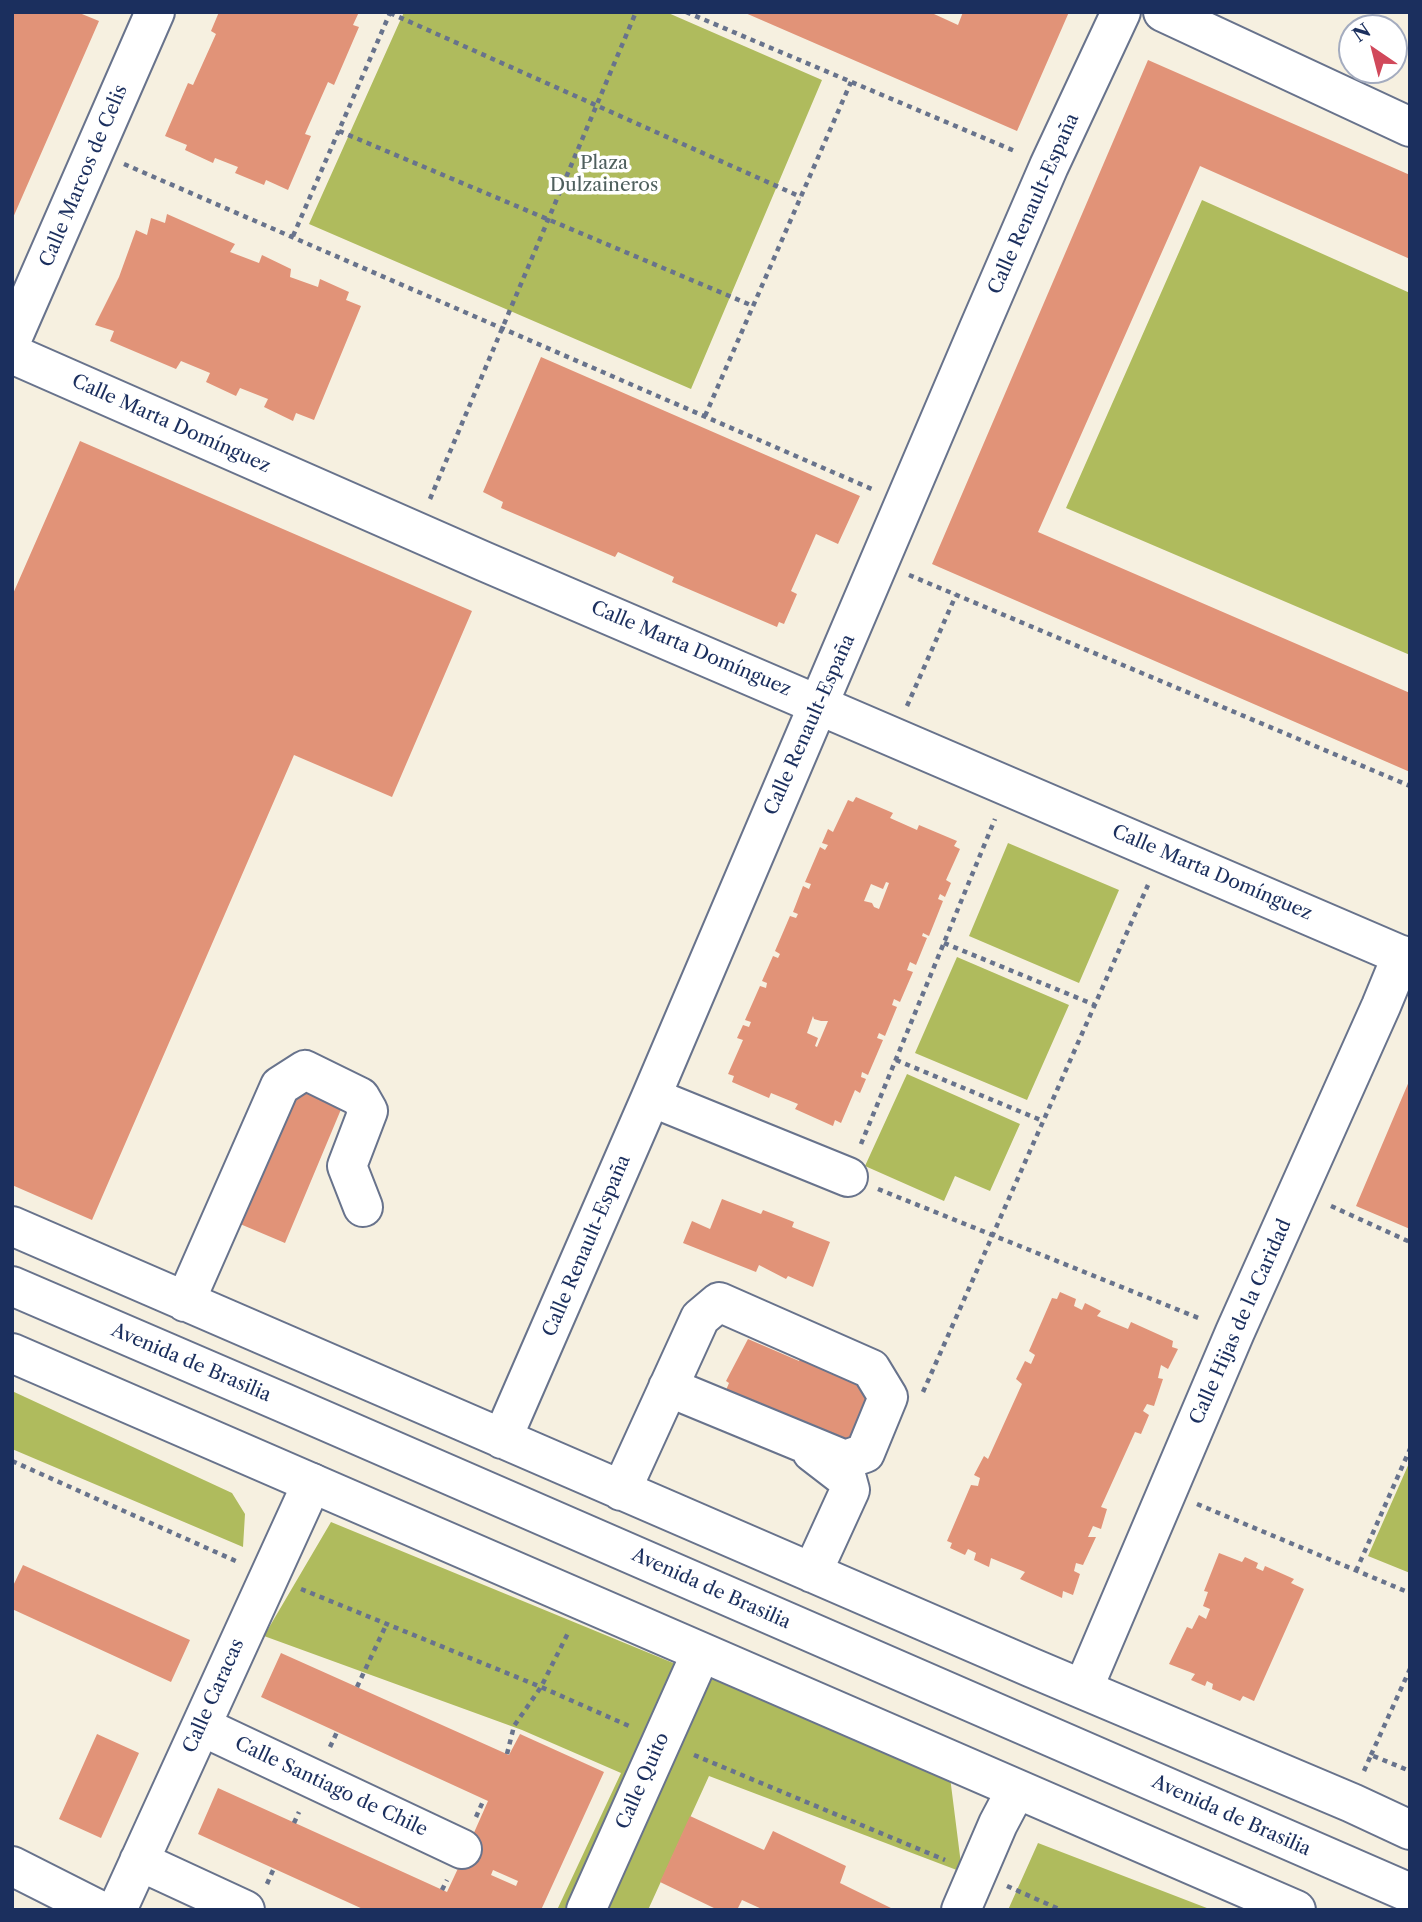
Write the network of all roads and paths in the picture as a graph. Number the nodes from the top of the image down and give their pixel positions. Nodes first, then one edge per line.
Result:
1 (155, 12) edge
2 (636, 12) edge
3 (686, 12) edge
4 (1121, 12) edge
5 (1163, 12) edge
6 (390, 13) edge
7 (851, 82) junction
8 (597, 106) junction
9 (1410, 127) edge
10 (339, 131) junction
11 (95, 151) junction
12 (1049, 166) junction
13 (801, 197) junction
14 (549, 219) junction
15 (293, 236) junction
16 (753, 306) junction
17 (503, 327) junction
18 (12, 339) edge
19 (12, 354) edge
20 (705, 416) junction
21 (905, 503) junction
22 (416, 532) junction
23 (880, 563) junction
24 (956, 595) junction
25 (818, 704) junction
26 (894, 736) junction
27 (1009, 786) junction
28 (1410, 786) edge
29 (1163, 852) junction
30 (944, 943) junction
31 (1406, 957) edge
32 (1095, 1005) junction
33 (896, 1060) junction
34 (651, 1097) junction
35 (1043, 1121) junction
36 (848, 1177) junction
37 (1298, 1191) junction
38 (363, 1207) dead end
39 (12, 1226) edge
40 (993, 1235) junction
41 (1410, 1242) edge
42 (12, 1286) edge
43 (185, 1302) junction
44 (1235, 1332) junction
45 (12, 1353) edge
46 (668, 1387) junction
47 (920, 1397) dead end
48 (502, 1439) junction
49 (797, 1440) junction
50 (1410, 1449) edge
51 (12, 1461) edge
52 (312, 1483) junction
53 (621, 1490) junction
54 (1167, 1492) junction
55 (1356, 1571) junction
56 (813, 1573) junction
57 (269, 1575) junction
58 (1410, 1593) edge
59 (583, 1602) junction
60 (387, 1623) junction
61 (701, 1653) junction
62 (1410, 1669) edge
63 (541, 1686) junction
64 (357, 1687) dead end
65 (1083, 1689) junction
66 (201, 1726) junction
67 (661, 1741) junction
68 (507, 1754) dead end
69 (1371, 1755) dead end
70 (1016, 1790) junction
71 (1410, 1830) edge
72 (461, 1849) dead end
73 (139, 1861) junction
74 (12, 1867) edge
75 (977, 1873) junction
76 (1410, 1893) edge
77 (99, 1910) edge
78 (117, 1910) edge
79 (245, 1910) edge
80 (586, 1910) edge
81 (961, 1910) edge
82 (1061, 1910) edge
83 (1296, 1910) edge

1 - 11 street, Calle Marcos de Celis
2 - 8 path
3 - 7 path
4 - 12 street, Calle Renault-España
5 - 9 street
6 - 8 path
6 - 10 path
7 - 12 path
7 - 13 path
8 - 13 path
8 - 14 path
10 - 14 path
10 - 15 path
11 - 15 path
11 - 18 street, Calle Marcos de Celis
12 - 21 street, Calle Renault-España
13 - 16 path
14 - 16 path
14 - 17 path
15 - 17 path
16 - 20 path
17 - 20 path
17 - 22 path
19 - 22 street, Calle Marta Domínguez
20 - 21 path
21 - 23 street, Calle Renault-España
22 - 25 street, Calle Marta Domínguez
23 - 24 path
23 - 25 street, Calle Renault-España
24 - 26 path
24 - 28 path
25 - 26 street, Calle Marta Domínguez
25 - 34 street, Calle Renault-España
26 - 27 street, Calle Marta Domínguez
27 - 29 street, Calle Marta Domínguez
27 - 30 path
29 - 31 street, Calle Marta Domínguez
29 - 32 path
30 - 32 path
30 - 33 path
31 - 37 street, Calle Hijas de la Caridad
32 - 35 path
33 - 35 path
33 - 36 path
34 - 36 street
34 - 48 street, Calle Renault-España
35 - 40 path
36 - 40 path
37 - 41 path
37 - 44 street, Calle Hijas de la Caridad
38 - 43 street
39 - 43 street
40 - 44 path
40 - 47 path
42 - 76 street, Avenida de Brasilia
43 - 48 street
44 - 54 street, Calle Hijas de la Caridad
45 - 52 street
46 - 49 street
46 - 49 street
46 - 53 street
48 - 53 street
49 - 56 street
50 - 55 path
51 - 57 path
52 - 57 street, Calle Caracas
52 - 59 street
53 - 56 street
54 - 55 path
54 - 65 street, Calle Hijas de la Caridad
55 - 58 path
56 - 65 street
57 - 60 path
57 - 66 street, Calle Caracas
59 - 61 street
59 - 63 path
60 - 63 path
60 - 64 path
61 - 67 street, Calle Quito
61 - 70 street
62 - 69 path
63 - 67 path
63 - 68 path
65 - 71 street
66 - 72 street, Calle Santiago de Chile
66 - 73 street, Calle Caracas
67 - 75 path
67 - 80 street, Calle Quito
70 - 75 street
70 - 83 street
73 - 78 street, Calle Caracas
73 - 79 street
74 - 77 street
75 - 81 street
75 - 82 path

